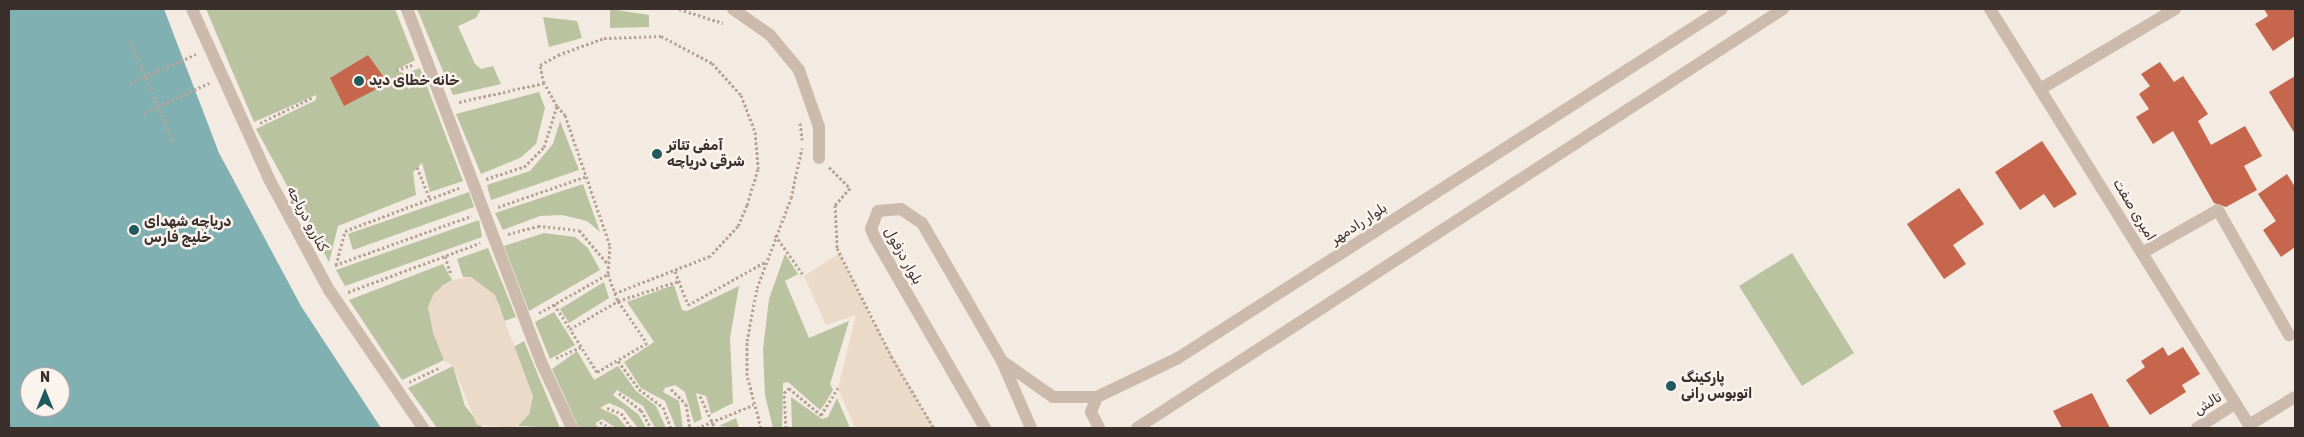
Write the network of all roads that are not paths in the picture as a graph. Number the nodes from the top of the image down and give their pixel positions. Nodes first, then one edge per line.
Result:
1 (192, 9) edge
2 (407, 9) edge
3 (733, 9) edge
4 (1722, 9) edge
5 (1783, 9) edge
6 (1990, 9) edge
7 (2175, 9) edge
8 (2042, 88) junction
9 (819, 158) road end
10 (2142, 252) junction
11 (2288, 335) dead end
12 (1002, 361) junction
13 (1097, 397) junction
14 (2295, 397) edge
15 (2235, 404) junction
16 (2250, 427) edge
17 (423, 428) edge
18 (572, 428) edge
19 (985, 428) edge
20 (1031, 428) edge
21 (1099, 428) edge
22 (1137, 428) edge
23 (2197, 428) edge

1 - 17 street, کناررو دریاچه
2 - 18 street
3 - 9 street
4 - 13 street, بلوار رادمهر
5 - 22 street
6 - 8 street, امیری صفت
7 - 8 street
8 - 10 street, امیری صفت
10 - 11 street
10 - 15 street, امیری صفت
12 - 13 street, بلوار رادمهر
12 - 19 street, بلوار دزفول
12 - 20 street, بلوار دزفول
13 - 21 street
14 - 16 street
15 - 16 street, امیری صفت
15 - 23 street, تالش

